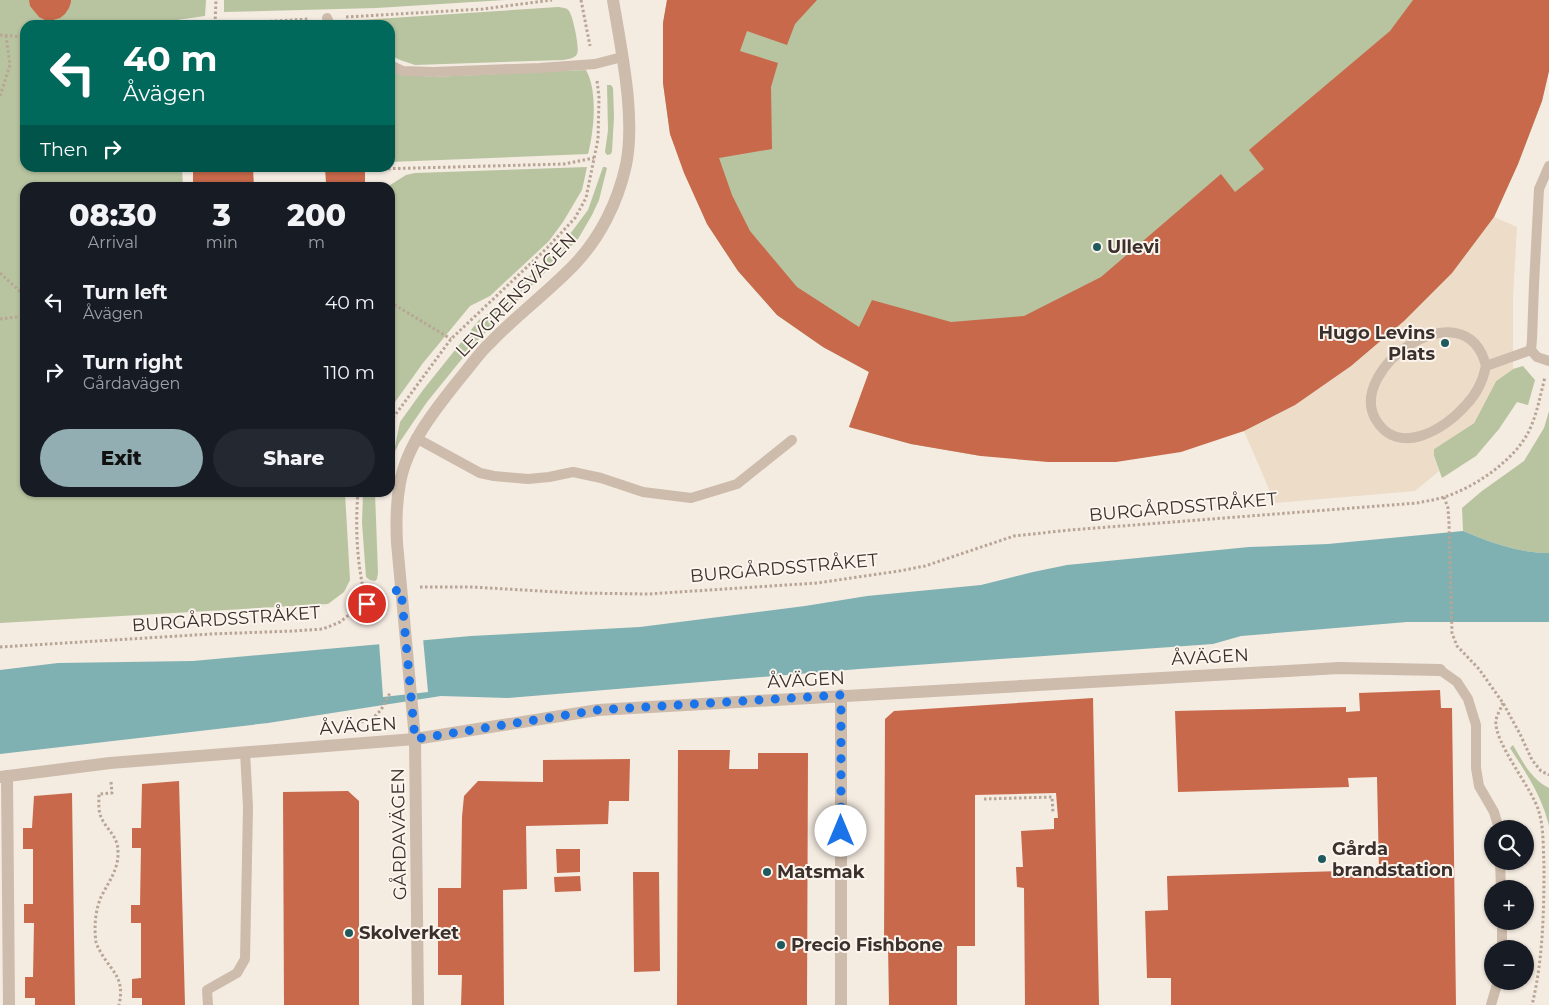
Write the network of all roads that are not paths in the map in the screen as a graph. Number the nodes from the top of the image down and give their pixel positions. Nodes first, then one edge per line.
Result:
1 (613, 0) edge
2 (622, 57) junction
3 (395, 67) edge
4 (1549, 166) edge
5 (1531, 350) junction
6 (1549, 361) edge
7 (1486, 366) junction
8 (416, 438) junction
9 (792, 440) dead end
10 (395, 480) edge
11 (1440, 670) joint
12 (411, 692) joint
13 (841, 695) junction
14 (415, 739) junction
15 (245, 752) junction
16 (4, 777) edge
17 (1496, 820) edge
18 (1495, 990) edge
19 (9, 1005) edge
20 (208, 1005) edge
21 (418, 1005) edge
22 (842, 1005) edge
23 (1491, 1005) edge

1 - 2 street, LEVGRENSVÄGEN
2 - 3 lane
2 - 8 street, LEVGRENSVÄGEN
4 - 5 lane
5 - 6 lane
5 - 7 lane
7 - 7 lane
8 - 9 lane
8 - 10 street, LEVGRENSVÄGEN
10 - 12 street, LEVGRENSVÄGEN
11 - 13 street, ÅVÄGEN
11 - 17 lane, ÅVÄGEN
12 - 14 street, GÅRDAVÄGEN
13 - 14 street, ÅVÄGEN
13 - 22 street
14 - 15 street, ÅVÄGEN
14 - 21 street, GÅRDAVÄGEN
15 - 16 street, ÅVÄGEN
15 - 20 lane
16 - 19 street
18 - 23 lane

